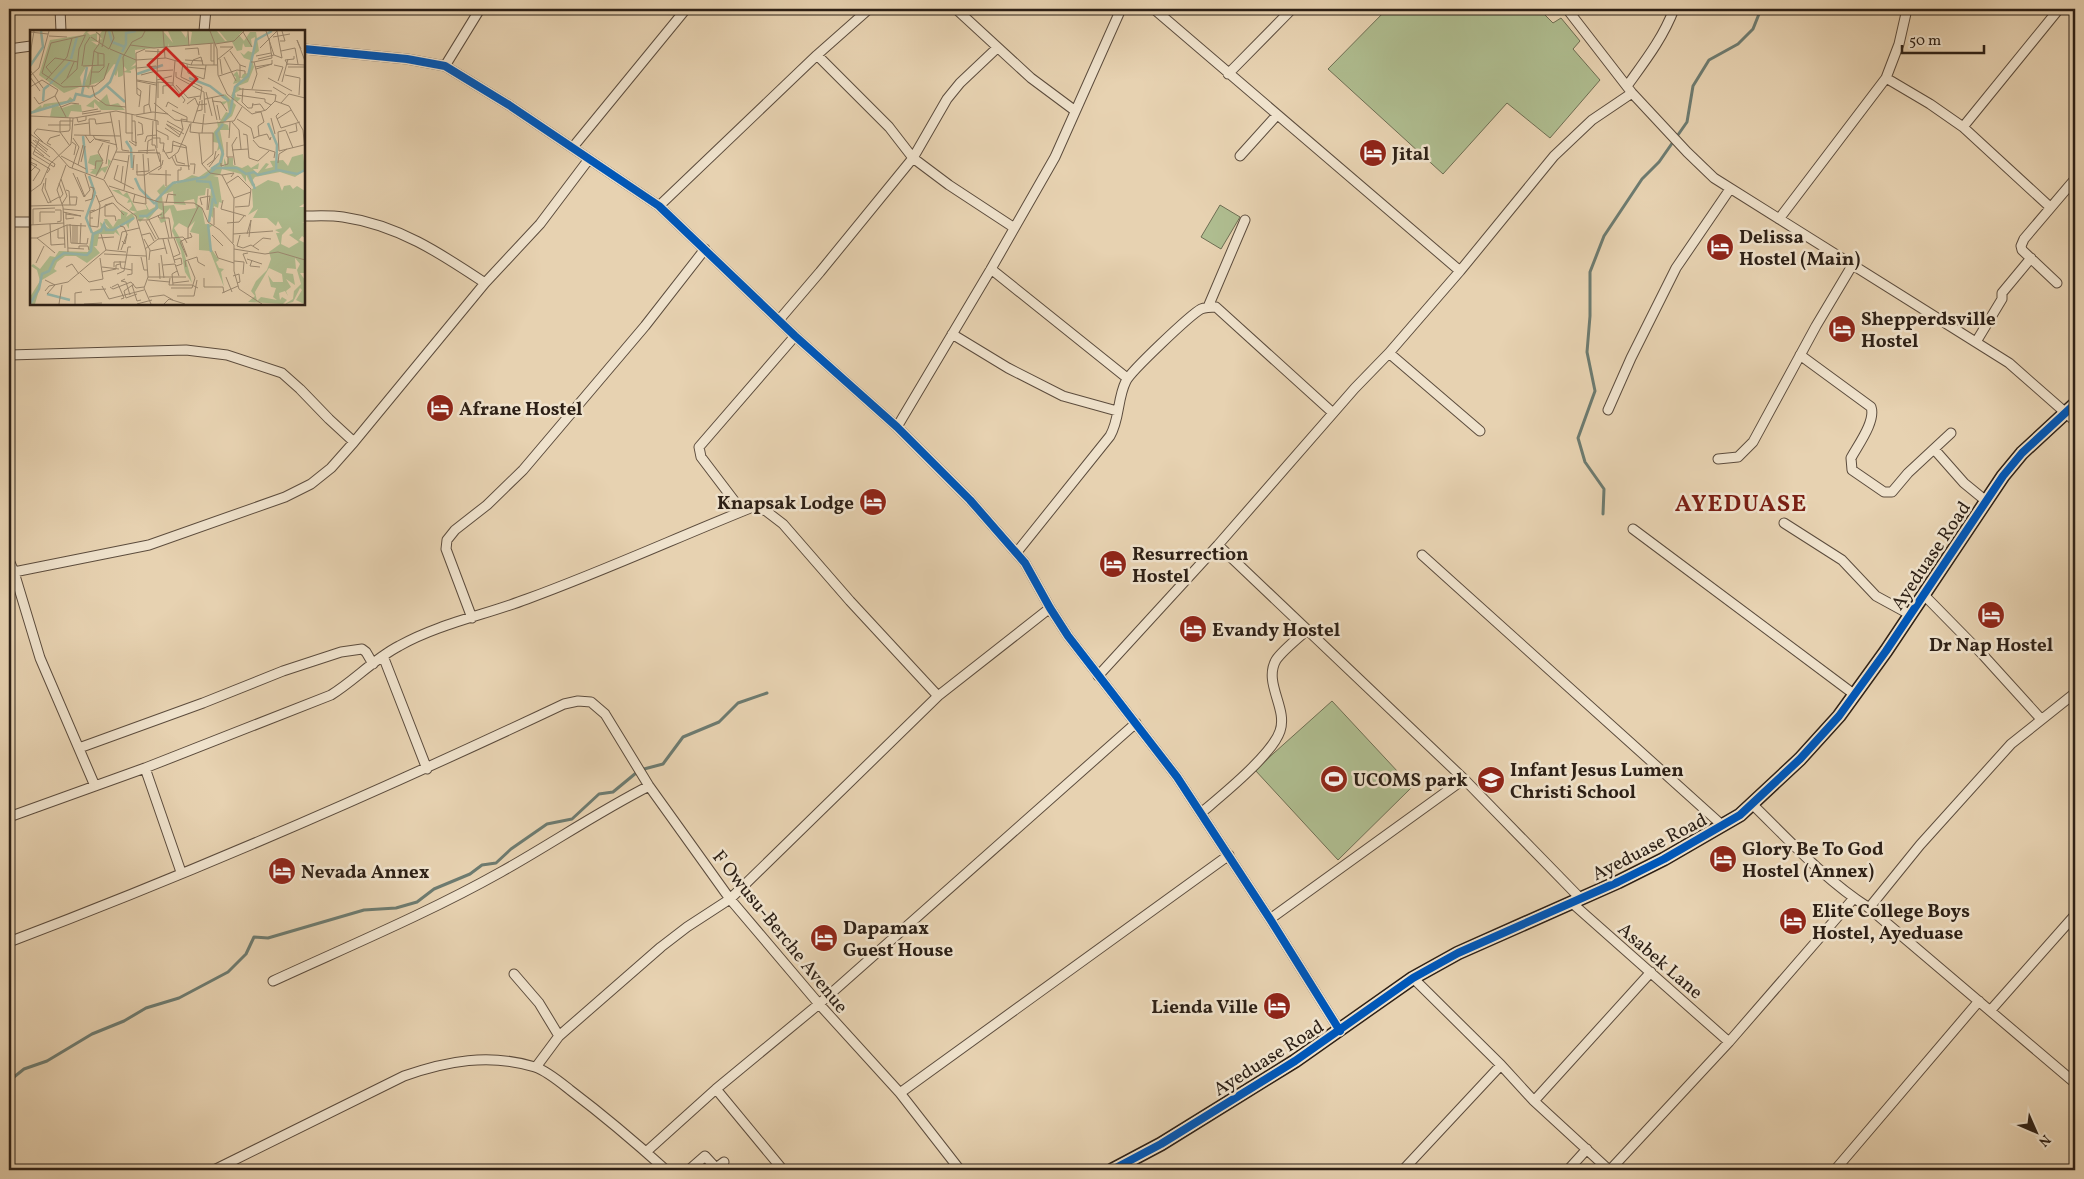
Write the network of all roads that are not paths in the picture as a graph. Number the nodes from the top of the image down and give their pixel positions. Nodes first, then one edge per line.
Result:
1 (60, 9) edge
2 (206, 9) edge
3 (480, 9) edge
4 (672, 9) edge
5 (870, 9) edge
6 (956, 9) edge
7 (1121, 9) edge
8 (1154, 9) edge
9 (1292, 9) edge
10 (1567, 9) edge
11 (1674, 9) edge
12 (1908, 9) edge
13 (2059, 9) edge
14 (683, 12) edge
15 (61, 30) edge
16 (204, 30) edge
17 (30, 46) edge
18 (9, 48) edge
19 (997, 48) junction
20 (305, 49) edge
21 (817, 55) junction
22 (445, 66) junction
23 (1228, 74) junction
24 (1886, 78) junction
25 (1629, 90) junction
26 (1074, 110) junction
27 (1278, 115) junction
28 (1964, 128) junction
29 (573, 147) junction
30 (1240, 156) dead end
31 (913, 158) junction
32 (589, 159) junction
33 (2075, 179) edge
34 (1730, 189) junction
35 (659, 206) junction
36 (2050, 208) junction
37 (305, 216) edge
38 (1779, 219) junction
39 (1245, 220) dead end
40 (9, 222) edge
41 (30, 222) edge
42 (1013, 227) junction
43 (705, 249) junction
44 (2031, 258) junction
45 (1853, 264) junction
46 (991, 268) junction
47 (1460, 271) junction
48 (485, 283) junction
49 (2057, 283) dead end
50 (1208, 307) junction
51 (779, 320) junction
52 (952, 334) junction
53 (795, 336) junction
54 (1976, 342) junction
55 (1389, 353) junction
56 (9, 355) edge
57 (1800, 355) junction
58 (1127, 378) junction
59 (2071, 408) edge
60 (1608, 410) dead end
61 (1117, 411) junction
62 (1334, 413) junction
63 (2075, 421) edge
64 (897, 427) junction
65 (1480, 431) dead end
66 (1950, 433) dead end
67 (354, 442) junction
68 (1934, 449) junction
69 (1718, 459) dead end
70 (1986, 501) junction
71 (742, 512) junction
72 (1784, 522) dead end
73 (1632, 529) dead end
74 (1218, 545) junction
75 (1017, 552) junction
76 (1422, 555) dead end
77 (9, 560) edge
78 (12, 573) edge
79 (1924, 595) junction
80 (1050, 608) junction
81 (1910, 614) junction
82 (472, 618) junction
83 (1306, 631) junction
84 (383, 656) junction
85 (374, 664) junction
86 (1098, 676) junction
87 (2075, 693) edge
88 (1855, 695) junction
89 (938, 696) junction
90 (2041, 719) junction
91 (1136, 723) junction
92 (79, 748) junction
93 (144, 768) junction
94 (427, 769) junction
95 (1464, 779) junction
96 (95, 786) junction
97 (649, 786) junction
98 (1752, 804) junction
99 (1201, 813) junction
100 (9, 817) edge
101 (1723, 826) junction
102 (1229, 855) junction
103 (181, 872) junction
104 (1854, 898) junction
105 (730, 899) junction
106 (1576, 900) junction
107 (1869, 908) junction
108 (2075, 915) edge
109 (1270, 919) junction
110 (9, 942) edge
111 (1651, 972) junction
112 (514, 974) dead end
113 (1413, 978) junction
114 (273, 981) dead end
115 (1979, 1001) junction
116 (819, 1004) junction
117 (1990, 1011) junction
118 (1340, 1030) junction
119 (559, 1036) junction
120 (1729, 1042) junction
121 (1500, 1065) junction
122 (536, 1067) junction
123 (2075, 1083) edge
124 (716, 1089) junction
125 (900, 1093) junction
126 (1534, 1101) junction
127 (1587, 1149) junction
128 (646, 1152) junction
129 (724, 1162) dead end
130 (214, 1170) edge
131 (666, 1170) edge
132 (689, 1170) edge
133 (783, 1170) edge
134 (960, 1170) edge
135 (1112, 1170) edge
136 (1403, 1170) edge
137 (1568, 1170) edge
138 (1609, 1170) edge
139 (1835, 1170) edge

1 - 15 street
2 - 16 street
3 - 22 street
4 - 14 street
5 - 21 street
6 - 19 street
7 - 26 street
8 - 23 street
9 - 23 street
10 - 25 street
11 - 25 street
12 - 24 street
13 - 28 street
14 - 29 street
17 - 18 street
19 - 26 street
19 - 31 street
20 - 22 street
21 - 31 street
21 - 35 street
22 - 29 street
23 - 27 street
24 - 28 street
24 - 38 street
25 - 34 street
25 - 47 street
26 - 42 street
27 - 30 street
27 - 47 street
28 - 36 street
29 - 32 street
31 - 42 street
31 - 51 street
32 - 35 street
32 - 48 street
33 - 36 street
34 - 38 street
34 - 60 street
35 - 43 street
36 - 44 street
37 - 48 street
38 - 45 street
39 - 50 street
40 - 41 street
42 - 46 street
43 - 51 street
43 - 82 street
44 - 49 street
44 - 54 street
45 - 54 street
45 - 57 street
46 - 52 street
46 - 58 street
47 - 55 street
48 - 67 street
50 - 58 street
50 - 62 street
51 - 53 street
52 - 61 street
52 - 64 street
53 - 64 street
53 - 71 street
54 - 59 street
55 - 62 street
55 - 65 street
56 - 67 street
57 - 68 street
57 - 69 street
58 - 61 street
59 - 63 street
59 - 70 street, Ayeduase Road
61 - 75 street
62 - 74 street
64 - 75 street
66 - 68 street
67 - 78 street
68 - 70 street
70 - 79 street, Ayeduase Road
71 - 82 street
71 - 89 street
72 - 81 street
73 - 88 street
74 - 83 street, Asabek Lane
74 - 86 street
75 - 80 street
76 - 101 street
77 - 78 street
78 - 92 street
79 - 81 street, Ayeduase Road
79 - 90 street
80 - 86 street
80 - 89 street
81 - 88 street, Ayeduase Road
82 - 84 street
83 - 95 street, Asabek Lane
83 - 99 street
84 - 85 street
84 - 94 street
85 - 92 street
85 - 93 street
86 - 91 street
87 - 90 street
88 - 98 street, Ayeduase Road
89 - 105 street
90 - 107 street
91 - 99 street
91 - 116 street
92 - 96 street
93 - 96 street
93 - 103 street
94 - 97 street, F Owusu-Berche Avenue
94 - 103 street
95 - 106 street, Asabek Lane
95 - 109 street
96 - 100 street
97 - 105 street, F Owusu-Berche Avenue
97 - 114 street
98 - 101 street, Ayeduase Road
98 - 104 street
99 - 102 street
101 - 106 street, Ayeduase Road
102 - 109 street
102 - 125 street
103 - 110 street
104 - 107 street
104 - 120 street
105 - 116 street, F Owusu-Berche Avenue
105 - 119 street
106 - 111 street, Asabek Lane
106 - 113 street, Ayeduase Road
107 - 115 street
108 - 117 street
109 - 118 street
111 - 120 street, Asabek Lane
111 - 126 street
112 - 119 street
113 - 118 street, Ayeduase Road
113 - 121 street
115 - 117 street
115 - 139 street
116 - 124 street
116 - 125 street, F Owusu-Berche Avenue
117 - 123 street
118 - 135 street, Ayeduase Road
119 - 122 street
120 - 138 street
121 - 126 street
121 - 136 street
122 - 128 street
122 - 130 street
124 - 128 street
124 - 133 street
125 - 134 street, F Owusu-Berche Avenue
126 - 127 street
127 - 137 street
127 - 138 street
128 - 131 street
129 - 132 street

